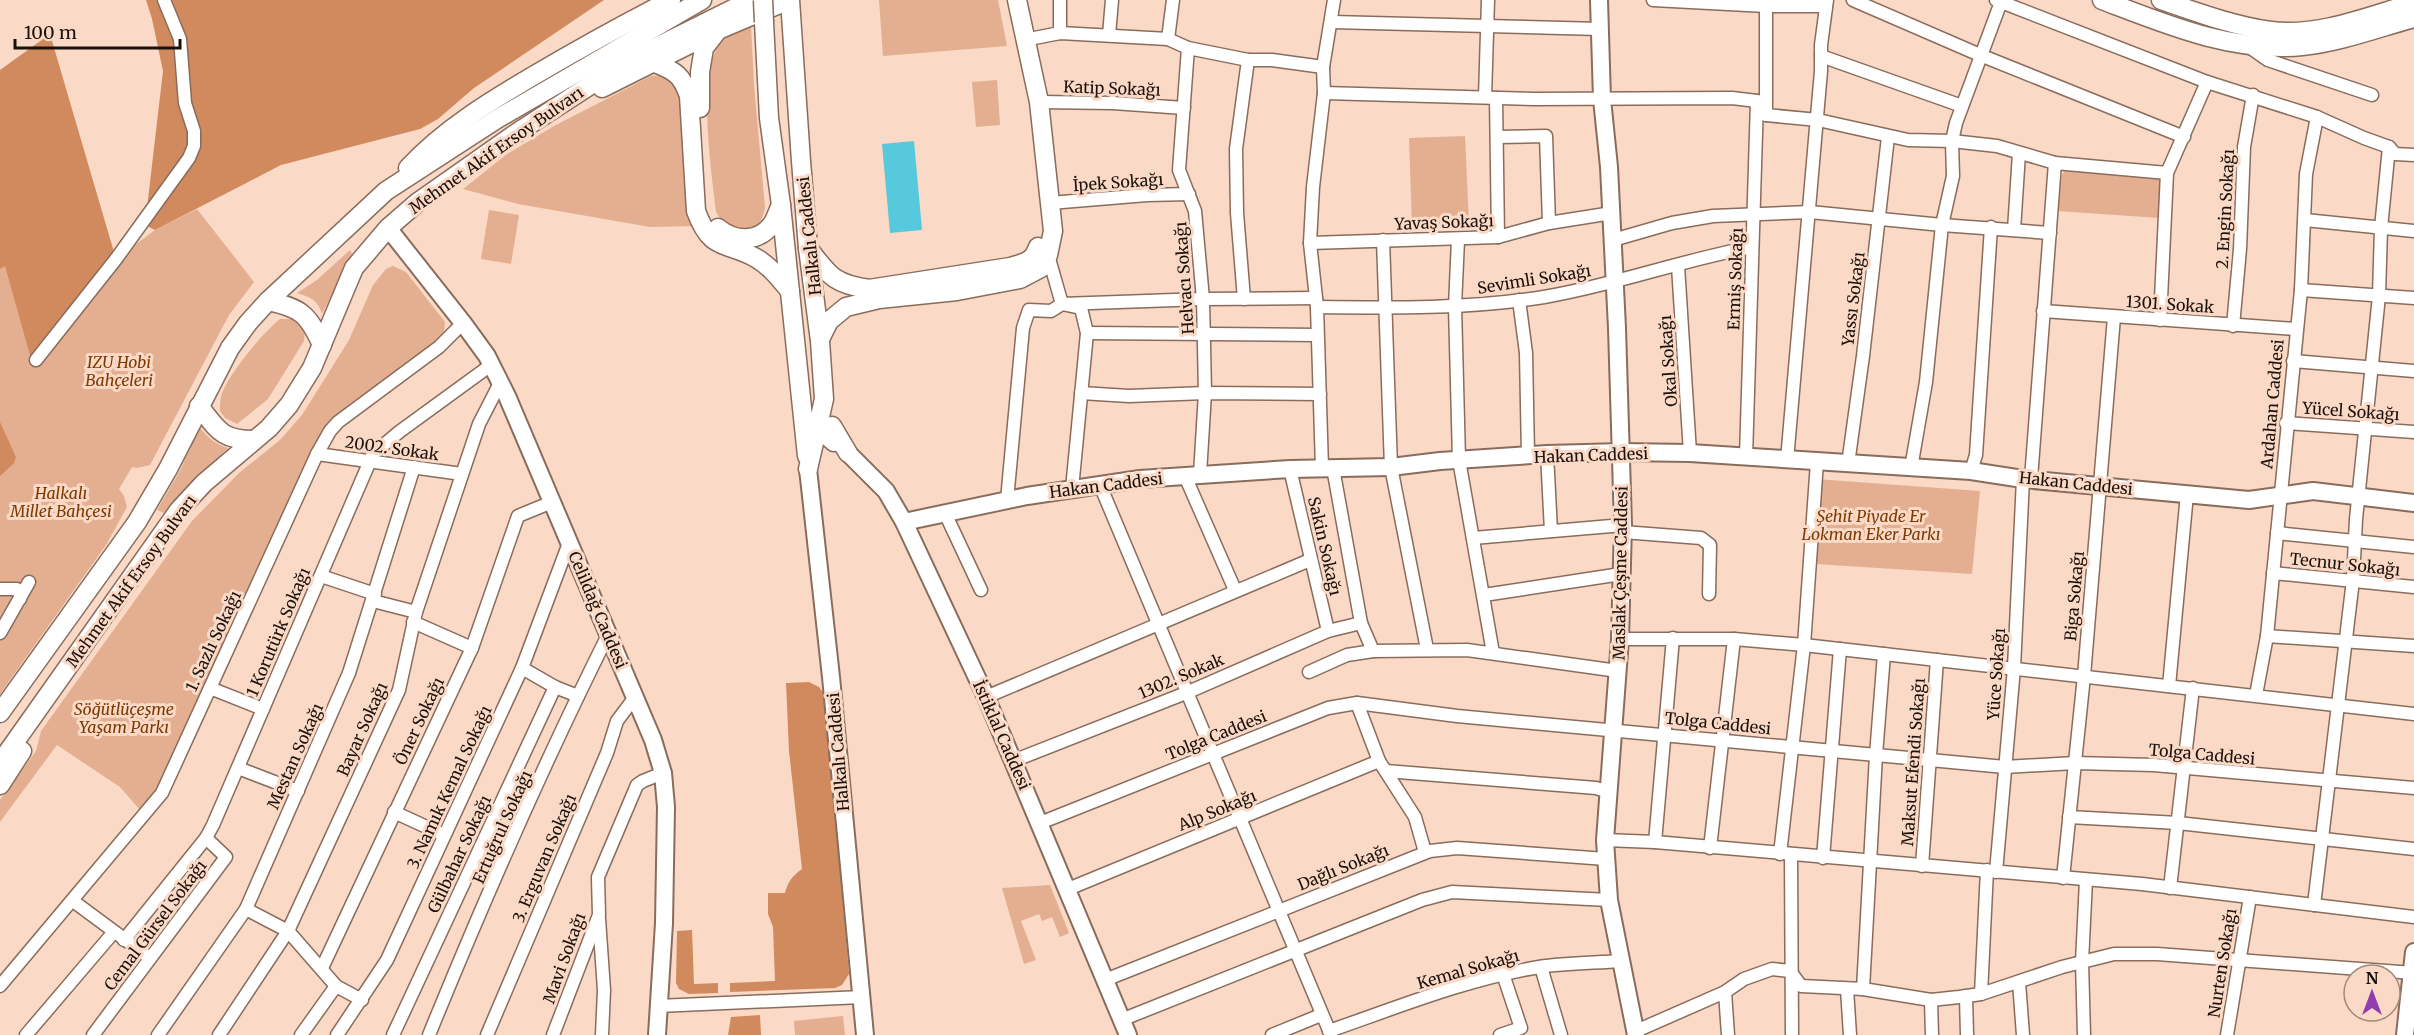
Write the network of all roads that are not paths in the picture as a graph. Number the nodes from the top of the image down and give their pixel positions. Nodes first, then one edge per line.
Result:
1 (164, 0) edge
2 (702, 0) edge
3 (751, 0) edge
4 (763, 0) edge
5 (1006, 0) edge
6 (1017, 0) edge
7 (1060, 0) edge
8 (1112, 0) edge
9 (1173, 0) edge
10 (1334, 0) edge
11 (1488, 0) edge
12 (1599, 0) edge
13 (1653, 0) edge
14 (1854, 0) edge
15 (2102, 0) edge
16 (2161, 0) edge
17 (1998, 1) edge
18 (663, 3) edge
19 (1827, 3) edge
20 (2414, 3) edge
21 (790, 6) edge
22 (1766, 6) junction
23 (2414, 18) edge
24 (1332, 22) junction
25 (1488, 26) junction
26 (1600, 29) junction
27 (718, 30) junction
28 (1060, 33) junction
29 (1109, 35) junction
30 (1168, 39) junction
31 (1024, 40) junction
32 (2247, 45) junction
33 (1188, 48) junction
34 (1980, 55) junction
35 (1821, 56) junction
36 (1248, 60) junction
37 (655, 63) junction
38 (1323, 67) junction
39 (2207, 82) junction
40 (1324, 93) junction
41 (2253, 95) junction
42 (2372, 95) dead end
43 (1490, 98) junction
44 (1602, 99) junction
45 (566, 100) junction
46 (1757, 101) junction
47 (1039, 102) junction
48 (1962, 106) junction
49 (1184, 108) junction
50 (1766, 115) junction
51 (2317, 117) junction
52 (1818, 120) junction
53 (1497, 137) junction
54 (1888, 137) junction
55 (2184, 137) junction
56 (1952, 141) junction
57 (2389, 147) junction
58 (2019, 153) junction
59 (2414, 155) edge
60 (2055, 162) junction
61 (2167, 173) junction
62 (386, 191) junction
63 (1189, 194) junction
64 (1050, 203) junction
65 (781, 205) junction
66 (1810, 212) junction
67 (1612, 213) junction
68 (1753, 214) junction
69 (1879, 219) junction
70 (2305, 220) junction
71 (1549, 222) junction
72 (1942, 225) junction
73 (1991, 227) junction
74 (388, 228) junction
75 (2381, 228) junction
76 (2014, 230) junction
77 (2414, 231) edge
78 (2050, 233) junction
79 (1498, 237) junction
80 (1383, 240) junction
81 (1458, 240) junction
82 (1613, 240) junction
83 (1310, 243) junction
84 (1752, 247) junction
85 (808, 248) junction
86 (1048, 255) junction
87 (1678, 266) junction
88 (1615, 283) junction
89 (2301, 290) junction
90 (791, 293) junction
91 (2379, 296) junction
92 (2414, 298) edge
93 (1203, 299) junction
94 (1244, 299) junction
95 (1519, 300) junction
96 (268, 301) junction
97 (1316, 302) junction
98 (1062, 304) junction
99 (1455, 306) junction
100 (1385, 308) junction
101 (2043, 311) junction
102 (2114, 317) junction
103 (2160, 320) junction
104 (464, 323) junction
105 (2233, 326) junction
106 (2295, 329) junction
107 (1087, 333) junction
108 (1205, 333) junction
109 (1317, 335) junction
110 (820, 339) junction
111 (322, 345) junction
112 (36, 360) dead end
113 (2293, 361) junction
114 (491, 365) junction
115 (2370, 367) junction
116 (2414, 371) edge
117 (500, 383) junction
118 (801, 386) junction
119 (1081, 393) junction
120 (1205, 393) junction
121 (1320, 394) junction
122 (824, 399) junction
123 (199, 406) junction
124 (2286, 423) junction
125 (818, 428) junction
126 (2366, 428) junction
127 (2414, 432) edge
128 (254, 440) junction
129 (841, 447) junction
130 (1622, 452) junction
131 (1690, 453) junction
132 (317, 454) junction
133 (1547, 454) junction
134 (1528, 456) junction
135 (1746, 457) junction
136 (1459, 460) junction
137 (1787, 460) junction
138 (369, 461) junction
139 (811, 461) junction
140 (1817, 462) junction
141 (1848, 464) junction
142 (414, 467) junction
143 (1390, 467) junction
144 (1327, 468) junction
145 (1911, 468) junction
146 (1290, 469) junction
147 (1971, 471) junction
148 (462, 474) junction
149 (1193, 475) junction
150 (2027, 479) junction
151 (1100, 485) junction
152 (2100, 486) junction
153 (1072, 489) junction
154 (2187, 494) junction
155 (2280, 494) junction
156 (2359, 496) junction
157 (1007, 500) junction
158 (552, 502) junction
159 (2414, 503) edge
160 (945, 513) junction
161 (904, 522) junction
162 (1623, 528) junction
163 (1551, 531) junction
164 (2277, 532) junction
165 (1473, 538) junction
166 (2354, 540) junction
167 (569, 543) junction
168 (2414, 547) edge
169 (1310, 560) junction
170 (2273, 573) junction
171 (1621, 574) junction
172 (321, 576) junction
173 (2353, 580) junction
174 (29, 582) dead end
175 (2414, 587) edge
176 (0, 589) edge
177 (981, 590) dead end
178 (1234, 590) junction
179 (1708, 594) dead end
180 (1484, 595) junction
181 (374, 597) junction
182 (20, 599) junction
183 (414, 617) junction
184 (1157, 623) junction
185 (1361, 623) junction
186 (1328, 631) junction
187 (0, 633) edge
188 (609, 635) junction
189 (2267, 636) junction
190 (1673, 638) junction
191 (1620, 639) junction
192 (1734, 639) junction
193 (2346, 640) junction
194 (1804, 645) junction
195 (2414, 646) edge
196 (471, 648) junction
197 (1427, 649) junction
198 (1840, 649) junction
199 (1373, 651) junction
200 (1493, 653) junction
201 (1884, 654) junction
202 (1937, 660) junction
203 (522, 668) junction
204 (2014, 669) junction
205 (1618, 671) junction
206 (1309, 672) dead end
207 (2084, 676) junction
208 (54, 686) junction
209 (2169, 686) junction
210 (555, 687) junction
211 (210, 688) junction
212 (2193, 688) junction
213 (1186, 693) junction
214 (2256, 695) junction
215 (578, 696) junction
216 (635, 697) junction
217 (986, 697) junction
218 (1357, 703) junction
219 (2339, 705) junction
220 (263, 709) junction
221 (0, 713) edge
222 (2414, 714) edge
223 (1614, 729) junction
224 (1666, 734) junction
225 (1722, 740) junction
226 (1793, 748) junction
227 (1833, 752) junction
228 (1214, 754) junction
229 (1876, 755) junction
230 (1929, 760) junction
231 (1013, 761) junction
232 (0, 763) edge
233 (2075, 763) junction
234 (1383, 766) junction
235 (2005, 767) junction
236 (238, 768) junction
237 (2184, 768) junction
238 (663, 773) junction
239 (2328, 782) junction
240 (0, 785) edge
241 (2414, 788) edge
242 (298, 791) junction
243 (1609, 792) junction
244 (394, 812) junction
245 (2069, 818) junction
246 (1241, 819) junction
247 (1040, 823) junction
248 (2178, 823) junction
249 (444, 836) junction
250 (206, 838) junction
251 (2321, 838) junction
252 (1605, 840) junction
253 (1655, 842) junction
254 (1710, 848) junction
255 (2414, 849) edge
256 (1425, 852) junction
257 (1786, 854) junction
258 (1823, 858) junction
259 (1606, 859) junction
260 (1871, 861) junction
261 (1922, 866) junction
262 (1992, 871) junction
263 (2063, 878) junction
264 (2086, 880) junction
265 (2170, 888) junction
266 (1068, 889) junction
267 (2250, 897) junction
268 (1609, 900) junction
269 (73, 901) junction
270 (2314, 905) junction
271 (246, 909) junction
272 (1278, 911) junction
273 (599, 915) junction
274 (2414, 917) edge
275 (288, 931) junction
276 (113, 933) junction
277 (124, 940) junction
278 (1294, 951) junction
279 (2414, 952) edge
280 (150, 958) junction
281 (2238, 960) junction
282 (1621, 961) junction
283 (2082, 962) junction
284 (1541, 967) junction
285 (322, 968) junction
286 (1790, 971) junction
287 (2413, 973) edge
288 (1503, 975) junction
289 (1105, 980) junction
290 (2019, 982) junction
291 (0, 986) edge
292 (336, 986) junction
293 (1847, 989) junction
294 (1863, 989) junction
295 (1725, 992) junction
296 (1981, 994) junction
297 (1966, 996) junction
298 (862, 997) junction
299 (362, 1000) junction
300 (1931, 1000) junction
301 (658, 1006) junction
302 (1321, 1015) junction
303 (1124, 1028) edge
304 (1330, 1033) edge
305 (1636, 1033) edge
306 (26, 1035) edge
307 (93, 1035) edge
308 (158, 1035) edge
309 (219, 1035) edge
310 (301, 1035) edge
311 (337, 1035) edge
312 (393, 1035) edge
313 (429, 1035) edge
314 (487, 1035) edge
315 (553, 1035) edge
316 (602, 1035) edge
317 (657, 1035) edge
318 (865, 1035) edge
319 (1272, 1035) edge
320 (1500, 1035) edge
321 (1561, 1035) edge
322 (1728, 1035) edge
323 (1792, 1035) edge
324 (1850, 1035) edge
325 (1932, 1035) edge
326 (1966, 1035) edge
327 (2023, 1035) edge
328 (2084, 1035) edge
329 (2227, 1035) edge
330 (2405, 1035) edge

1 - 112 street
2 - 62 main road, Mehmet Akif Ersoy Bulvarı
3 - 45 main road, Mehmet Akif Ersoy Bulvarı
4 - 65 main road, Halkalı Caddesi, bridge
5 - 85 main road
6 - 31 main road
7 - 28 street
8 - 29 street
9 - 30 street
10 - 24 street
11 - 25 street
12 - 26 street, Maslak Çeşme Caddesi
13 - 22 street
14 - 34 street
15 - 32 main road
16 - 20 main road
17 - 34 street
17 - 39 street
18 - 62 main road
19 - 22 street
19 - 35 street
21 - 27 main road
21 - 85 main road, Halkalı Caddesi
22 - 50 street
23 - 32 main road
24 - 25 street
24 - 38 street
25 - 26 street
25 - 43 street
26 - 44 street, Maslak Çeşme Caddesi
27 - 37 main road
27 - 65 main road
28 - 29 street
28 - 31 street
29 - 30 street
30 - 33 street
31 - 47 main road
32 - 42 street
33 - 36 street
33 - 49 street, Helvacı Sokağı
34 - 48 street
34 - 55 street
35 - 48 street
35 - 52 street
36 - 38 street
36 - 94 street
37 - 45 main road
37 - 90 main road
38 - 40 street
39 - 41 street
39 - 55 street
40 - 43 street
40 - 83 street
41 - 51 street
41 - 105 street, 2. Engin Sokağı
43 - 44 street
43 - 53 street
44 - 46 street
44 - 67 street, Maslak Çeşme Caddesi
45 - 74 main road, Mehmet Akif Ersoy Bulvarı
46 - 50 street
46 - 68 street, Ermiş Sokağı
47 - 49 street, Katip Sokağı
47 - 64 main road
48 - 56 street
49 - 63 street, Helvacı Sokağı
50 - 52 street
51 - 57 street
51 - 70 street, Ardahan Caddesi
52 - 54 street
52 - 66 street
53 - 71 street
53 - 79 street
54 - 56 street
54 - 69 street, Yassı Sokağı
55 - 61 street
56 - 58 street
56 - 72 street
57 - 59 street
57 - 75 street
58 - 60 street
58 - 76 street
60 - 61 street
60 - 78 street, Yüce Sokağı
61 - 103 street
62 - 96 main road, Mehmet Akif Ersoy Bulvarı
63 - 64 street, İpek Sokağı
63 - 93 street, Helvacı Sokağı
64 - 86 main road
65 - 90 main road, Halkalı Caddesi
66 - 68 street
66 - 69 street
66 - 137 street
67 - 71 street, Yavaş Sokağı
67 - 82 street, Maslak Çeşme Caddesi
68 - 82 street
68 - 84 street, Ermiş Sokağı
69 - 72 street
69 - 141 street, Yassı Sokağı
70 - 75 street
70 - 89 street, Ardahan Caddesi
71 - 79 street, Yavaş Sokağı
72 - 73 street
72 - 145 street
73 - 76 street
73 - 147 street
74 - 104 street, Celildağ Caddesi
74 - 111 main road, Mehmet Akif Ersoy Bulvarı
75 - 77 street
75 - 91 street
76 - 78 street
78 - 101 street, Yüce Sokağı
79 - 81 street, Yavaş Sokağı
80 - 81 street, Yavaş Sokağı
80 - 83 street, Yavaş Sokağı
80 - 100 street
81 - 99 street
82 - 88 street, Maslak Çeşme Caddesi
83 - 97 street
84 - 87 street, Sevimli Sokağı
84 - 135 street, Ermiş Sokağı
85 - 110 main road, Halkalı Caddesi
86 - 98 street
86 - 110 main road
87 - 88 street, Sevimli Sokağı
87 - 131 street, Okal Sokağı
88 - 95 street, Sevimli Sokağı
88 - 130 street, Maslak Çeşme Caddesi
89 - 91 street
89 - 106 street, Ardahan Caddesi
90 - 118 main road, Halkalı Caddesi
91 - 92 street
91 - 115 street
93 - 94 street, Sevimli Sokağı
93 - 98 street, Sevimli Sokağı
93 - 108 street, Helvacı Sokağı
94 - 97 street, Sevimli Sokağı
95 - 99 street, Sevimli Sokağı
95 - 134 street
96 - 111 main road
96 - 123 main road, Mehmet Akif Ersoy Bulvarı
97 - 100 street, Sevimli Sokağı
97 - 109 street
98 - 107 street
98 - 157 street, Sevimli Sokağı
99 - 100 street, Sevimli Sokağı
99 - 136 street
100 - 143 street
101 - 102 street, 1301. Sokak
101 - 150 street, Yüce Sokağı
102 - 103 street, 1301. Sokak
102 - 152 street, Biga Sokağı
103 - 105 street, 1301. Sokak
104 - 114 street, Celildağ Caddesi
104 - 132 street, 1. Sazlı Sokağı
105 - 106 street, 1301. Sokak
106 - 113 street, Ardahan Caddesi
107 - 108 street
107 - 119 street
108 - 109 street
108 - 120 street, Helvacı Sokağı
109 - 121 street
110 - 122 main road, Halkalı Caddesi
111 - 128 main road, Mehmet Akif Ersoy Bulvarı
113 - 115 street
113 - 124 street, Ardahan Caddesi
114 - 117 street, Celildağ Caddesi
114 - 138 street, 1 Korutürk Sokağı
115 - 116 street
115 - 126 street
117 - 148 street, Bayar Sokağı
117 - 158 street, Celildağ Caddesi
118 - 125 main road
118 - 139 main road, Halkalı Caddesi
119 - 120 street
119 - 153 street
120 - 121 street
120 - 149 street, Helvacı Sokağı
121 - 144 street
122 - 125 main road, Halkalı Caddesi
122 - 129 main road
123 - 128 main road
123 - 221 main road, Mehmet Akif Ersoy Bulvarı
124 - 126 street, Yücel Sokağı
124 - 155 street, Ardahan Caddesi
125 - 129 main road
125 - 139 main road, Halkalı Caddesi
126 - 127 street, Yücel Sokağı
126 - 156 street
128 - 208 main road, Mehmet Akif Ersoy Bulvarı
129 - 139 main road
129 - 161 street, İstiklal Caddesi
130 - 131 street, Hakan Caddesi
130 - 133 street, Hakan Caddesi
130 - 162 street, Maslak Çeşme Caddesi
131 - 135 street, Hakan Caddesi
132 - 138 street, 2002. Sokak
132 - 211 street, 1. Sazlı Sokağı
133 - 134 street, Hakan Caddesi
133 - 163 street
134 - 136 street, Hakan Caddesi
135 - 137 street, Hakan Caddesi
136 - 143 street, Hakan Caddesi
136 - 165 street
137 - 140 street, Hakan Caddesi
138 - 142 street, 2002. Sokak
138 - 172 street, 1 Korutürk Sokağı
139 - 298 street, Halkalı Caddesi
140 - 141 street, Hakan Caddesi
140 - 194 street
141 - 145 street, Hakan Caddesi
142 - 148 street, 2002. Sokak
142 - 181 street, Mestan Sokağı
143 - 144 street, Hakan Caddesi
143 - 197 street
144 - 146 street, Hakan Caddesi
144 - 185 street
145 - 147 street, Hakan Caddesi
146 - 149 street, Hakan Caddesi
146 - 169 street, Sakin Sokağı
147 - 150 street, Hakan Caddesi
148 - 183 street, Bayar Sokağı
149 - 151 street, Hakan Caddesi
149 - 178 street
150 - 152 street, Hakan Caddesi
150 - 204 street, Yüce Sokağı
151 - 153 street, Hakan Caddesi
151 - 184 street
152 - 154 street, Hakan Caddesi
152 - 207 street, Biga Sokağı
153 - 157 street, Hakan Caddesi
154 - 155 street, Hakan Caddesi
154 - 209 street
155 - 156 street, Hakan Caddesi
155 - 164 street, Ardahan Caddesi
156 - 159 street, Hakan Caddesi
156 - 166 street
157 - 160 street, Hakan Caddesi
158 - 167 street, Celildağ Caddesi
158 - 196 street, Öner Sokağı
160 - 161 street, Hakan Caddesi
160 - 177 street
161 - 217 street, İstiklal Caddesi
162 - 163 street
162 - 171 street, Maslak Çeşme Caddesi
162 - 179 street
163 - 165 street
164 - 166 street
164 - 170 street, Ardahan Caddesi
165 - 180 street
166 - 168 street
166 - 173 street
167 - 188 street, Celildağ Caddesi
167 - 203 street, 3. Namık Kemal Sokağı
169 - 178 street
169 - 186 street, Sakin Sokağı
170 - 173 street, Tecnur Sokağı
170 - 189 street, Ardahan Caddesi
171 - 180 street
171 - 191 street, Maslak Çeşme Caddesi
172 - 181 street
172 - 220 street, 1 Korutürk Sokağı
173 - 175 street, Tecnur Sokağı
173 - 193 street
174 - 182 street
176 - 182 street
178 - 184 street
180 - 200 street
181 - 183 street
181 - 242 street, Mestan Sokağı
182 - 187 street
183 - 196 street
183 - 275 street, Bayar Sokağı
184 - 213 street
184 - 217 street
185 - 186 street, 1302. Sokak
185 - 199 street
186 - 213 street, 1302. Sokak
188 - 215 street, Ertuğrul Sokağı
188 - 216 street, Celildağ Caddesi
189 - 193 street
189 - 214 street, Ardahan Caddesi
190 - 191 street
190 - 192 street
190 - 224 street
191 - 205 street, Maslak Çeşme Caddesi
192 - 194 street
192 - 225 street
193 - 195 street
193 - 219 street
194 - 198 street
194 - 226 street
196 - 244 street, Öner Sokağı
197 - 199 street
197 - 200 street
198 - 201 street
198 - 227 street
199 - 206 street
200 - 205 street
201 - 202 street
201 - 229 street
202 - 204 street
202 - 230 street, Maksut Efendi Sokağı
203 - 210 street
203 - 249 street, 3. Namık Kemal Sokağı
204 - 207 street
204 - 235 street, Yüce Sokağı
205 - 223 street, Maslak Çeşme Caddesi
207 - 209 street
207 - 233 street, Biga Sokağı
208 - 232 main road, Mehmet Akif Ersoy Bulvarı
208 - 240 main road
209 - 212 street
210 - 215 street
210 - 312 street, Gülbahar Sokağı
211 - 220 street
211 - 269 street, 1. Sazlı Sokağı
212 - 214 street
212 - 237 street
213 - 228 street
213 - 231 street, 1302. Sokak
214 - 219 street
215 - 313 street, Ertuğrul Sokağı
216 - 238 street, Celildağ Caddesi
216 - 314 street, 3. Erguvan Sokağı
217 - 231 street, İstiklal Caddesi
218 - 223 street, Tolga Caddesi
218 - 228 street, Tolga Caddesi
218 - 234 street
219 - 222 street
219 - 239 street
220 - 236 street, 1 Korutürk Sokağı
223 - 224 street, Tolga Caddesi
223 - 243 street, Maslak Çeşme Caddesi
224 - 225 street, Tolga Caddesi
224 - 253 street
225 - 226 street, Tolga Caddesi
225 - 254 street
226 - 227 street, Tolga Caddesi
226 - 257 street
227 - 229 street, Tolga Caddesi
227 - 258 street
228 - 246 street
228 - 247 street, Tolga Caddesi
229 - 230 street, Tolga Caddesi
229 - 260 street
230 - 235 street, Tolga Caddesi
230 - 261 street, Maksut Efendi Sokağı
231 - 247 street, İstiklal Caddesi
233 - 235 street, Tolga Caddesi
233 - 237 street, Tolga Caddesi
233 - 245 street, Biga Sokağı
234 - 243 street, Alp Sokağı
234 - 246 street, Alp Sokağı
234 - 256 street
235 - 262 street, Yüce Sokağı
236 - 242 street
236 - 250 street, 1 Korutürk Sokağı
237 - 239 street, Tolga Caddesi
237 - 248 street
238 - 273 street, Mavi Sokağı
238 - 301 street, Celildağ Caddesi
239 - 241 street, Tolga Caddesi
239 - 251 street
242 - 271 street, Mestan Sokağı
243 - 252 street, Maslak Çeşme Caddesi
244 - 249 street
244 - 285 street, Öner Sokağı
245 - 248 street
245 - 263 street, Biga Sokağı
246 - 266 street, Alp Sokağı
246 - 272 street
247 - 266 street, İstiklal Caddesi
248 - 251 street
248 - 265 street
249 - 299 street, 3. Namık Kemal Sokağı
250 - 277 street, 1 Korutürk Sokağı
250 - 280 street, Cemal Gürsel Sokağı
251 - 255 street
251 - 270 street
252 - 253 street
252 - 259 street, Maslak Çeşme Caddesi
253 - 254 street
254 - 257 street
256 - 259 street, Dağlı Sokağı
256 - 272 street, Dağlı Sokağı
257 - 258 street
257 - 286 street
258 - 260 street
259 - 268 street, Maslak Çeşme Caddesi
260 - 261 street
260 - 294 street
261 - 262 street
262 - 263 street
262 - 296 street, Yüce Sokağı
263 - 264 street
264 - 265 street
264 - 283 street
265 - 267 street
266 - 289 street, İstiklal Caddesi
267 - 270 street
267 - 281 street, Nurten Sokağı
268 - 278 street
268 - 282 street, Maslak Çeşme Caddesi
269 - 276 street
269 - 291 street, 1. Sazlı Sokağı
270 - 274 street
271 - 275 street
271 - 308 street, Mestan Sokağı
272 - 278 street
272 - 289 street, Dağlı Sokağı
273 - 315 street, Mavi Sokağı
273 - 316 street
275 - 285 street
275 - 309 street, Bayar Sokağı
276 - 277 street
276 - 306 street
277 - 280 street
278 - 302 street
278 - 303 street
279 - 287 street
280 - 307 street, Cemal Gürsel Sokağı
281 - 283 street
281 - 287 street
281 - 329 street, Nurten Sokağı
282 - 284 street, Kemal Sokağı
282 - 305 street, Maslak Çeşme Caddesi
283 - 290 street
283 - 328 street
284 - 288 street, Kemal Sokağı
284 - 321 street
285 - 292 street
286 - 293 street
286 - 295 street
286 - 323 street
287 - 330 street
288 - 304 street, Kemal Sokağı
288 - 320 street
289 - 303 street, İstiklal Caddesi
290 - 296 street
290 - 327 street
292 - 299 street
292 - 310 street
293 - 294 street
293 - 324 street
294 - 300 street
295 - 305 street
295 - 322 street
296 - 297 street
297 - 300 street
297 - 326 street
298 - 301 street
298 - 318 street, Halkalı Caddesi
299 - 311 street, 3. Namık Kemal Sokağı
300 - 325 street
301 - 317 street, Celildağ Caddesi
302 - 304 street
302 - 319 street

